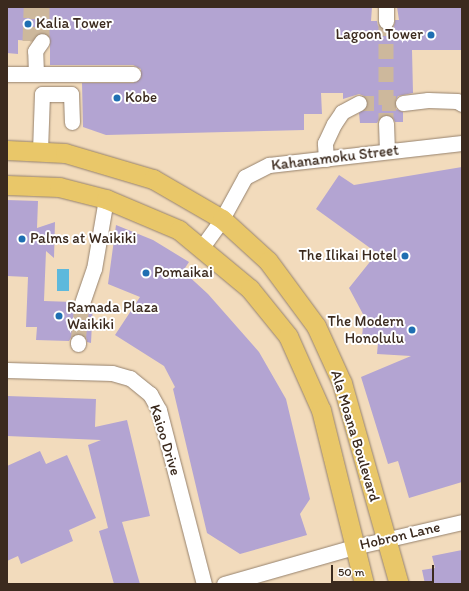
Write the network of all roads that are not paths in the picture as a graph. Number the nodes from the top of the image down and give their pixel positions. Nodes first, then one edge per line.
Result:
1 (36, 44) tunnel mouth
2 (7, 74) edge
3 (36, 74) junction
4 (133, 74) dead end
5 (403, 102) tunnel mouth
6 (359, 103) tunnel mouth
7 (462, 104) edge
8 (72, 122) dead end
9 (386, 122) tunnel mouth
10 (462, 143) edge
11 (7, 150) edge
12 (40, 151) junction
13 (387, 151) junction
14 (326, 159) junction
15 (7, 185) edge
16 (106, 199) junction
17 (222, 219) junction
18 (202, 247) junction
19 (82, 303) tunnel mouth
20 (7, 370) edge
21 (462, 522) edge
22 (386, 540) junction
23 (354, 547) junction
24 (204, 584) edge
25 (224, 584) edge
26 (364, 584) edge
27 (399, 584) edge

1 - 3 street
2 - 3 street
3 - 4 street
5 - 7 street
6 - 14 street
8 - 12 street
9 - 13 street
10 - 13 street, Kahanamoku Street
11 - 12 main road, Ala Moana Boulevard
12 - 17 main road, Ala Moana Boulevard
13 - 14 street, Kahanamoku Street
14 - 17 street, Kahanamoku Street
15 - 16 main road, Ala Moana Boulevard
16 - 18 main road, Ala Moana Boulevard
16 - 19 street
17 - 18 street, Kahanamoku Street
17 - 22 main road, Ala Moana Boulevard
18 - 23 main road, Ala Moana Boulevard
20 - 24 street, Kaioo Drive
21 - 22 street, Hobron Lane
22 - 23 street, Hobron Lane
22 - 27 main road, Ala Moana Boulevard
23 - 25 street, Hobron Lane
23 - 26 main road, Ala Moana Boulevard

